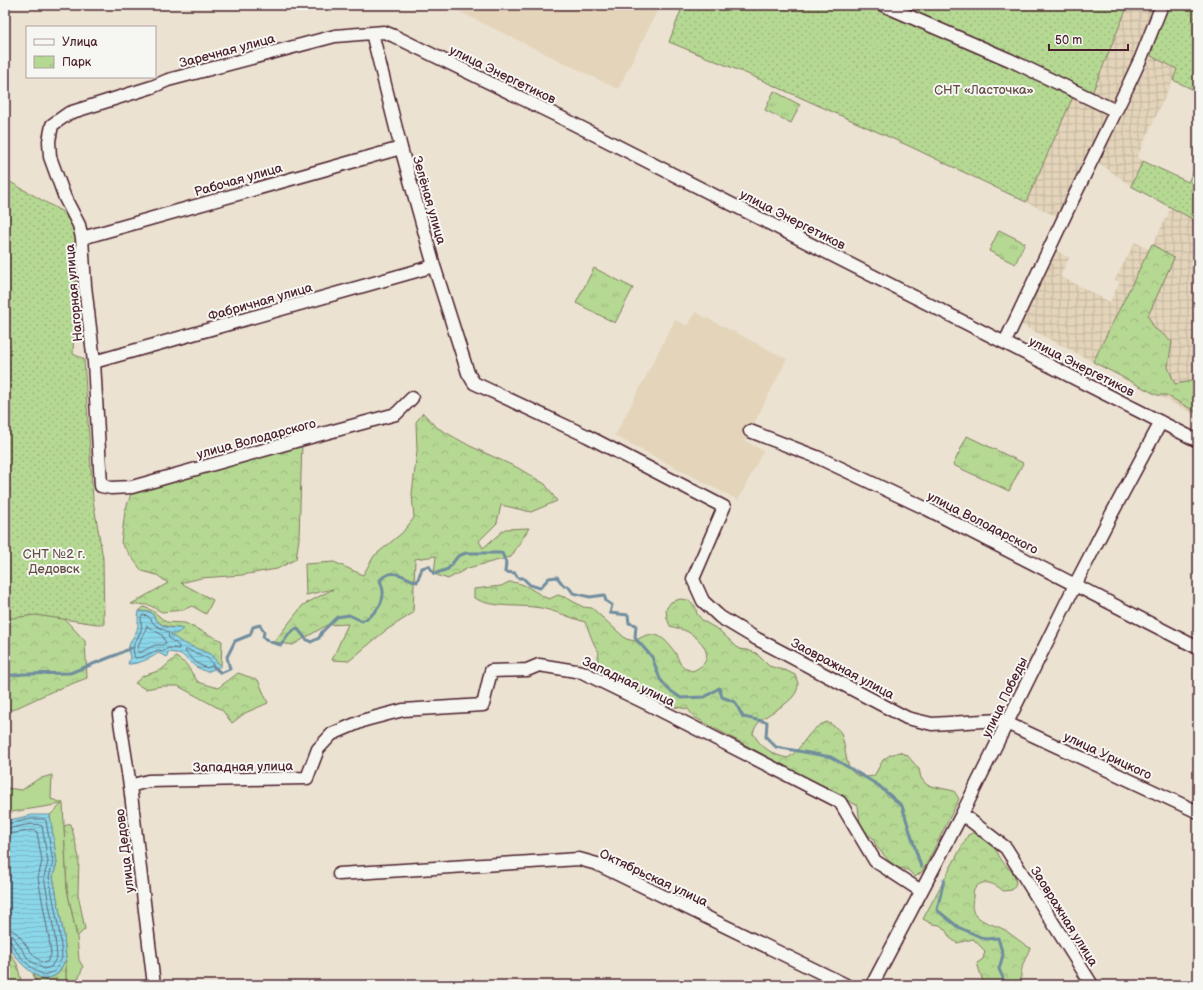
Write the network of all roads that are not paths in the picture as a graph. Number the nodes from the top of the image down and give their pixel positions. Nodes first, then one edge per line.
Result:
1 (883, 5) edge
2 (1162, 5) edge
3 (372, 33) junction
4 (1116, 111) junction
5 (68, 114) joint
6 (401, 148) junction
7 (82, 238) junction
8 (434, 266) junction
9 (1005, 342) junction
10 (94, 362) junction
11 (412, 398) dead end
12 (1161, 422) junction
13 (750, 431) dead end
14 (1198, 441) edge
15 (101, 486) joint
16 (694, 579) joint
17 (1075, 585) junction
18 (1198, 648) edge
19 (119, 714) dead end
20 (1006, 723) junction
21 (130, 786) junction
22 (1198, 812) edge
23 (962, 814) junction
24 (339, 874) dead end
25 (921, 891) junction
26 (154, 985) edge
27 (846, 985) edge
28 (872, 985) edge
29 (1092, 985) edge

1 - 4 street
2 - 4 street
3 - 5 street, Заречная улица
3 - 6 street, Зелёная улица
3 - 9 street, улица Энергетиков
4 - 9 street
5 - 7 street, Нагорная улица
6 - 7 street, Рабочая улица
6 - 8 street, Зелёная улица
7 - 10 street, Нагорная улица
8 - 10 street, Фабричная улица
8 - 16 street, Зелёная улица
9 - 12 street, улица Энергетиков
10 - 15 street, Нагорная улица
11 - 15 street, улица Володарского
12 - 14 street, улица Энергетиков
12 - 17 street, улица Победы
13 - 17 street, улица Володарского
16 - 20 street, Заовражная улица
17 - 18 street, улица Володарского
17 - 20 street, улица Победы
19 - 21 street, улица Дедово
20 - 22 street, улица Урицкого
20 - 23 street, улица Победы
21 - 25 street, Западная улица
21 - 26 street, улица Дедово
23 - 25 street, улица Победы
23 - 29 street, Заовражная улица
24 - 27 street, Октябрьская улица
25 - 28 street, улица Победы

